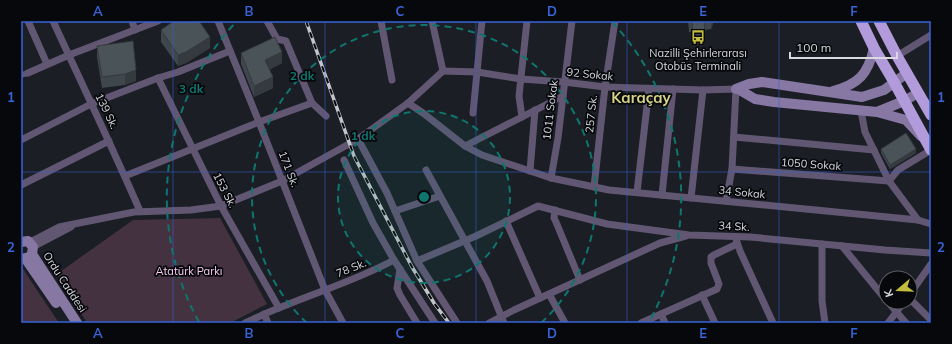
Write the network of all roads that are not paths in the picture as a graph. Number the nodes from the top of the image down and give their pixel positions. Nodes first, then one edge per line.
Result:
1 (28, 21) edge
2 (53, 21) edge
3 (132, 21) edge
4 (158, 21) edge
5 (218, 21) edge
6 (267, 21) edge
7 (381, 21) edge
8 (432, 21) edge
9 (482, 21) edge
10 (527, 21) edge
11 (572, 21) edge
12 (615, 21) edge
13 (862, 21) edge
14 (878, 21) edge
15 (135, 30) junction
16 (931, 35) edge
17 (874, 48) junction
18 (230, 51) junction
19 (69, 55) junction
20 (897, 56) junction
21 (47, 64) junction
22 (443, 71) junction
23 (477, 72) junction
24 (907, 73) junction
25 (24, 74) edge
26 (158, 78) junction
27 (521, 79) junction
28 (392, 80) dead end
29 (564, 82) junction
30 (894, 82) junction
31 (605, 87) junction
32 (649, 89) junction
33 (737, 89) junction
34 (673, 90) junction
35 (703, 90) junction
36 (831, 92) junction
37 (918, 93) junction
38 (563, 96) junction
39 (904, 101) junction
40 (312, 103) junction
41 (408, 103) junction
42 (91, 104) junction
43 (535, 110) junction
44 (860, 111) junction
45 (877, 112) junction
46 (473, 113) dead end
47 (931, 115) edge
48 (326, 116) dead end
49 (522, 117) junction
50 (259, 122) junction
51 (734, 137) junction
52 (21, 140) edge
53 (358, 140) junction
54 (109, 141) junction
55 (465, 146) junction
56 (929, 147) edge
57 (192, 149) junction
58 (874, 150) junction
59 (344, 160) dead end
60 (732, 169) junction
61 (426, 170) dead end
62 (530, 171) junction
63 (125, 176) junction
64 (551, 178) junction
65 (282, 181) junction
66 (889, 181) junction
67 (21, 185) edge
68 (594, 187) junction
69 (637, 192) junction
70 (662, 195) junction
71 (440, 196) junction
72 (691, 198) junction
73 (726, 201) junction
74 (220, 206) junction
75 (555, 210) junction
76 (140, 211) junction
77 (395, 211) junction
78 (918, 220) junction
79 (506, 221) junction
80 (931, 224) edge
81 (689, 235) junction
82 (737, 240) junction
83 (465, 241) junction
84 (822, 244) junction
85 (842, 246) junction
86 (26, 247) edge
87 (931, 253) edge
88 (394, 260) junction
89 (417, 261) junction
90 (931, 264) edge
91 (400, 269) junction
92 (580, 280) junction
93 (918, 283) edge
94 (326, 290) junction
95 (878, 290) edge
96 (549, 294) junction
97 (702, 295) junction
98 (540, 298) junction
99 (918, 307) edge
100 (278, 308) junction
101 (896, 312) joint
102 (264, 314) junction
103 (661, 314) junction
104 (502, 320) edge
105 (931, 320) edge
106 (69, 323) edge
107 (77, 323) edge
108 (245, 323) edge
109 (268, 323) edge
110 (343, 323) edge
111 (417, 323) edge
112 (435, 323) edge
113 (457, 323) edge
114 (489, 323) edge
115 (565, 323) edge
116 (641, 323) edge
117 (665, 323) edge
118 (715, 323) edge
119 (772, 323) edge
120 (825, 323) edge
121 (888, 323) edge
122 (906, 323) edge

1 - 21 street
2 - 19 street, 139 Sk.
3 - 15 street
4 - 15 street
5 - 18 street, 171 Sk.
6 - 40 street
7 - 28 street
8 - 22 street
9 - 23 street
10 - 27 street
11 - 29 street, 1011 Sokak
12 - 31 street, 257 Sk.
13 - 17 highway
14 - 20 highway
15 - 19 street
16 - 20 street
17 - 30 highway
17 - 36 main road
18 - 26 street
18 - 50 street, 171 Sk.
19 - 21 street
19 - 42 street, 139 Sk.
20 - 24 highway
21 - 25 street
22 - 23 street, 92 Sokak
22 - 41 street
23 - 27 street, 92 Sokak
23 - 46 street
24 - 30 main road
24 - 37 highway
26 - 42 street
26 - 57 street, 153 Sk.
27 - 29 street, 92 Sokak
27 - 49 street
29 - 31 street, 92 Sokak
29 - 38 street, 1011 Sokak
30 - 36 main road
30 - 39 highway
31 - 32 street, 92 Sokak
31 - 68 street, 257 Sk.
32 - 34 street, 92 Sokak
32 - 69 street
33 - 35 street, 92 Sokak
33 - 36 main road
33 - 44 main road
33 - 51 street
34 - 35 street, 92 Sokak
34 - 70 street
35 - 72 street
37 - 39 main road
37 - 47 highway
38 - 43 street
38 - 64 street, 1011 Sokak
39 - 45 main road
39 - 56 highway
40 - 48 street
40 - 50 street
41 - 53 street
41 - 55 street, 34 Sokak
42 - 52 street
42 - 54 street, 139 Sk.
43 - 49 street
43 - 62 street
44 - 45 main road
44 - 58 street
45 - 56 main road
49 - 55 street
50 - 57 street
50 - 65 street, 171 Sk.
51 - 58 street
51 - 60 street
53 - 65 street
53 - 77 street
54 - 63 street, 139 Sk.
54 - 67 street
55 - 62 street, 34 Sokak
56 - 66 street
57 - 63 street
57 - 74 street, 153 Sk.
58 - 66 street
59 - 88 street
60 - 66 street, 1050 Sokak
60 - 73 street
61 - 71 street
62 - 64 street, 34 Sokak
63 - 76 street, 139 Sk.
64 - 68 street, 34 Sokak
65 - 74 street
65 - 94 street, 171 Sk.
66 - 78 street
68 - 69 street, 34 Sokak
69 - 70 street, 34 Sokak
70 - 72 street, 34 Sokak
71 - 77 street
71 - 83 street
72 - 73 street, 34 Sokak
73 - 78 street, 34 Sokak
74 - 76 street
74 - 100 street, 153 Sk.
75 - 79 street, 34 Sk.
75 - 81 street, 34 Sk.
75 - 92 street
76 - 86 street
77 - 89 street
78 - 80 street, 34 Sokak
79 - 83 street
79 - 98 street
81 - 82 street, 34 Sk.
81 - 92 street
82 - 84 street, 34 Sk.
82 - 97 street
82 - 119 street
83 - 89 street
83 - 104 street
84 - 85 street, 34 Sk.
84 - 120 street
85 - 87 street, 34 Sk.
85 - 95 street
86 - 106 main road, Ordu Caddesi
86 - 107 main road, Ordu Caddesi
88 - 91 street
88 - 94 street, 78 Sk.
89 - 113 street
90 - 93 street
91 - 111 street
91 - 112 street
92 - 96 street
94 - 100 street, 78 Sk.
94 - 110 street, 171 Sk.
96 - 98 street
96 - 115 street
97 - 103 street
97 - 118 street
98 - 104 street
99 - 105 street
100 - 102 street, 78 Sk.
101 - 121 street
101 - 122 street
102 - 108 street, 78 Sk.
102 - 109 street
103 - 116 street
103 - 117 street
104 - 114 street

